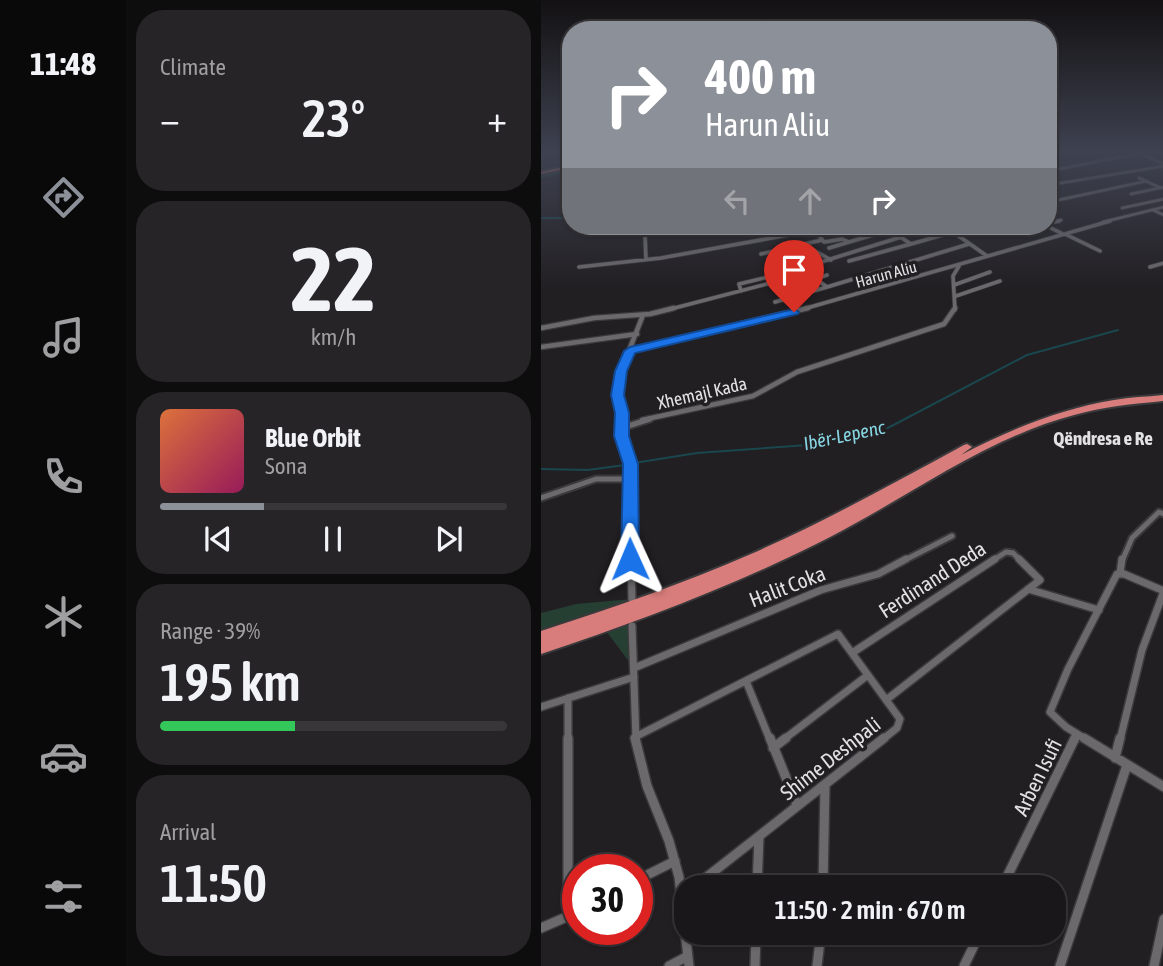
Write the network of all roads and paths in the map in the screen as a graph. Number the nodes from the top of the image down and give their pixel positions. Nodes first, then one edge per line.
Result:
1 (1162, 200) edge
2 (1163, 207) edge
3 (1122, 208) dead end
4 (1153, 210) junction
5 (1163, 215) edge
6 (1061, 220) dead end
7 (1057, 221) edge
8 (1057, 230) edge
9 (1064, 234) junction
10 (645, 235) dead end
11 (788, 235) edge
12 (819, 235) edge
13 (869, 235) edge
14 (898, 235) edge
15 (933, 235) edge
16 (944, 235) edge
17 (956, 235) edge
18 (901, 237) junction
19 (936, 237) junction
20 (822, 240) junction
21 (849, 242) junction
22 (911, 244) junction
23 (969, 244) junction
24 (829, 248) dead end
25 (1100, 251) dead end
26 (761, 254) dead end
27 (988, 256) junction
28 (646, 260) junction
29 (782, 260) dead end
30 (831, 260) junction
31 (849, 261) dead end
32 (1163, 263) edge
33 (959, 266) junction
34 (579, 267) dead end
35 (1150, 267) dead end
36 (990, 272) dead end
37 (827, 275) dead end
38 (1000, 281) dead end
39 (954, 285) junction
40 (827, 287) junction
41 (956, 296) junction
42 (775, 302) dead end
43 (643, 315) junction
44 (541, 328) edge
45 (637, 334) junction
46 (541, 347) edge
47 (630, 351) junction
48 (1163, 396) edge
49 (622, 428) junction
50 (629, 479) junction
51 (541, 498) edge
52 (1161, 513) edge
53 (952, 536) dead end
54 (1120, 573) junction
55 (1028, 589) junction
56 (1163, 591) edge
57 (632, 599) dead end
58 (1099, 610) junction
59 (632, 626) dead end
60 (839, 634) joint
61 (541, 637) edge
62 (541, 648) edge
63 (852, 653) junction
64 (634, 672) junction
65 (868, 675) junction
66 (746, 681) junction
67 (568, 698) junction
68 (886, 700) junction
69 (541, 707) edge
70 (1077, 734) junction
71 (635, 737) junction
72 (773, 748) junction
73 (1115, 758) junction
74 (1127, 765) junction
75 (825, 785) junction
76 (1163, 787) edge
77 (797, 805) junction
78 (759, 837) junction
79 (572, 854) edge
80 (675, 861) junction
81 (653, 872) edge
82 (679, 875) edge
83 (709, 875) edge
84 (757, 875) edge
85 (823, 875) edge
86 (1008, 875) edge
87 (562, 919) edge
88 (1163, 919) edge
89 (541, 928) edge
90 (756, 945) edge
91 (820, 945) edge
92 (974, 945) edge
93 (689, 961) edge
94 (669, 966) edge
95 (755, 966) edge
96 (817, 966) edge
97 (964, 966) edge
98 (1060, 966) edge
99 (1154, 966) edge

1 - 3 street
2 - 4 street, Harun Aliu
4 - 5 street
4 - 9 street, Harun Aliu
6 - 7 street
8 - 9 street
9 - 25 street
9 - 27 street, Harun Aliu
10 - 28 street
11 - 28 street
12 - 20 street
13 - 21 street
14 - 18 street
15 - 19 street
16 - 19 street
17 - 23 street
18 - 22 street
18 - 30 street
19 - 22 street
20 - 21 street
20 - 26 street
21 - 24 street
22 - 31 street
23 - 27 street
23 - 40 street
27 - 33 street, Harun Aliu
28 - 34 street
29 - 30 street
30 - 43 street
32 - 35 street
33 - 39 street
33 - 47 street, Harun Aliu
36 - 39 street
37 - 40 street
38 - 41 street
39 - 41 street
40 - 42 street
41 - 49 street, Xhemajl Kada
43 - 44 street
43 - 45 street
45 - 46 street
45 - 47 street
47 - 49 street
48 - 61 highway
48 - 62 highway
49 - 50 street
50 - 51 street
50 - 57 street
52 - 54 street
53 - 64 street, Halit Coka
54 - 56 street
54 - 58 street
55 - 58 street
55 - 63 street, Ferdinand Deda
55 - 68 street
56 - 73 street
58 - 70 street
59 - 64 street
60 - 63 street, Shime Deshpali
60 - 66 street
63 - 65 street, Shime Deshpali
64 - 67 street, Halit Coka
64 - 71 street
65 - 68 street, Shime Deshpali
65 - 72 street
66 - 71 street
66 - 72 street
67 - 69 street, Halit Coka
67 - 79 street
68 - 75 street, Shime Deshpali
70 - 73 street, Arben Isufi
70 - 86 street, Arben Isufi
71 - 80 street
72 - 77 street
73 - 74 street, Arben Isufi
74 - 76 street, Arben Isufi
74 - 98 street
75 - 77 street, Shime Deshpali
75 - 85 street
77 - 78 street, Shime Deshpali
78 - 83 street, Shime Deshpali
78 - 84 street
80 - 81 street
80 - 82 street
87 - 89 street
88 - 99 street
90 - 95 street
91 - 96 street
92 - 97 street
93 - 94 street

